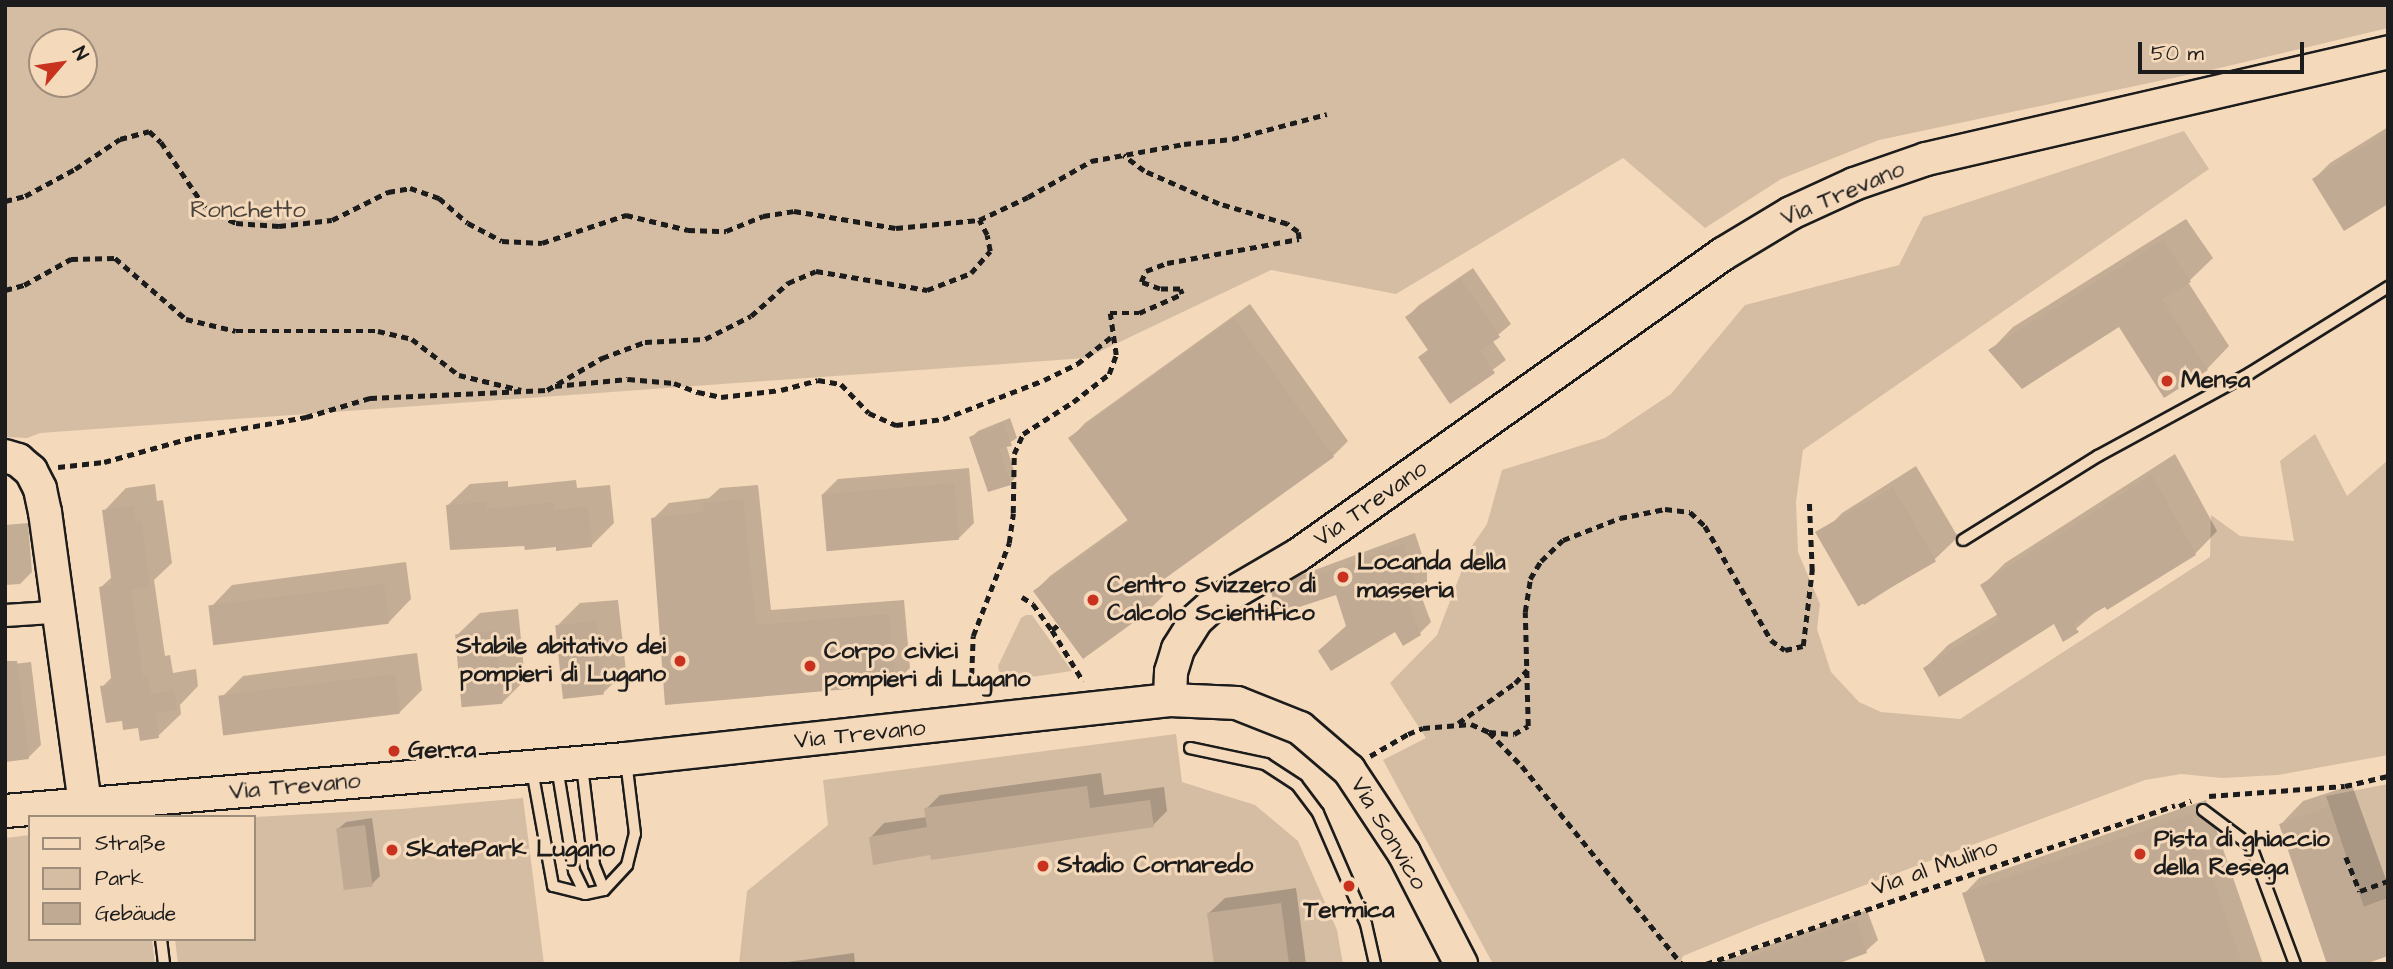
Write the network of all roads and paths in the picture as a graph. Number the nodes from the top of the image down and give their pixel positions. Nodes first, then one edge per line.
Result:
1 (2388, 52) edge
2 (1327, 114) dead end
3 (1122, 155) junction
4 (5, 201) edge
5 (979, 220) junction
6 (2388, 287) edge
7 (5, 290) edge
8 (1111, 337) junction
9 (554, 386) junction
10 (528, 391) junction
11 (18, 464) edge
12 (1809, 499) dead end
13 (1963, 540) dead end
14 (52, 559) junction
15 (1022, 597) dead end
16 (5, 615) edge
17 (1058, 625) dead end
18 (1052, 631) junction
19 (1527, 670) junction
20 (1083, 681) dead end
21 (971, 687) dead end
22 (1170, 700) junction
23 (1457, 724) junction
24 (1489, 732) junction
25 (1190, 748) dead end
26 (626, 759) junction
27 (556, 765) junction
28 (1349, 770) junction
29 (2388, 776) edge
30 (85, 803) junction
31 (2203, 810) dead end
32 (5, 811) edge
33 (2346, 857) dead end
34 (2388, 881) edge
35 (604, 890) junction
36 (585, 894) junction
37 (161, 941) edge
38 (164, 964) edge
39 (1375, 964) edge
40 (1461, 964) edge
41 (1682, 964) edge
42 (1706, 964) edge
43 (2295, 964) edge

1 - 22 main road, Via Trevano
2 - 3 path
3 - 5 path
3 - 8 path
4 - 5 path
5 - 9 path
6 - 13 lane
7 - 10 path
8 - 9 path
8 - 21 path
9 - 10 path
10 - 11 path
11 - 14 main road
12 - 19 path
14 - 16 street
14 - 30 main road
15 - 18 path
17 - 18 path
18 - 20 path
19 - 23 path
19 - 24 path
22 - 26 main road, Via Trevano
22 - 28 main road, Via Sonvico
23 - 24 path
23 - 28 path
24 - 41 path
25 - 39 lane
26 - 27 main road, Via Trevano
26 - 35 lane
27 - 30 main road, Via Trevano
27 - 35 lane
27 - 36 lane
27 - 36 lane
28 - 40 main road, Via Sonvico
29 - 42 path, Via al Mulino
30 - 32 main road, Via Trevano
31 - 43 lane
33 - 34 path
35 - 36 lane
37 - 38 lane

